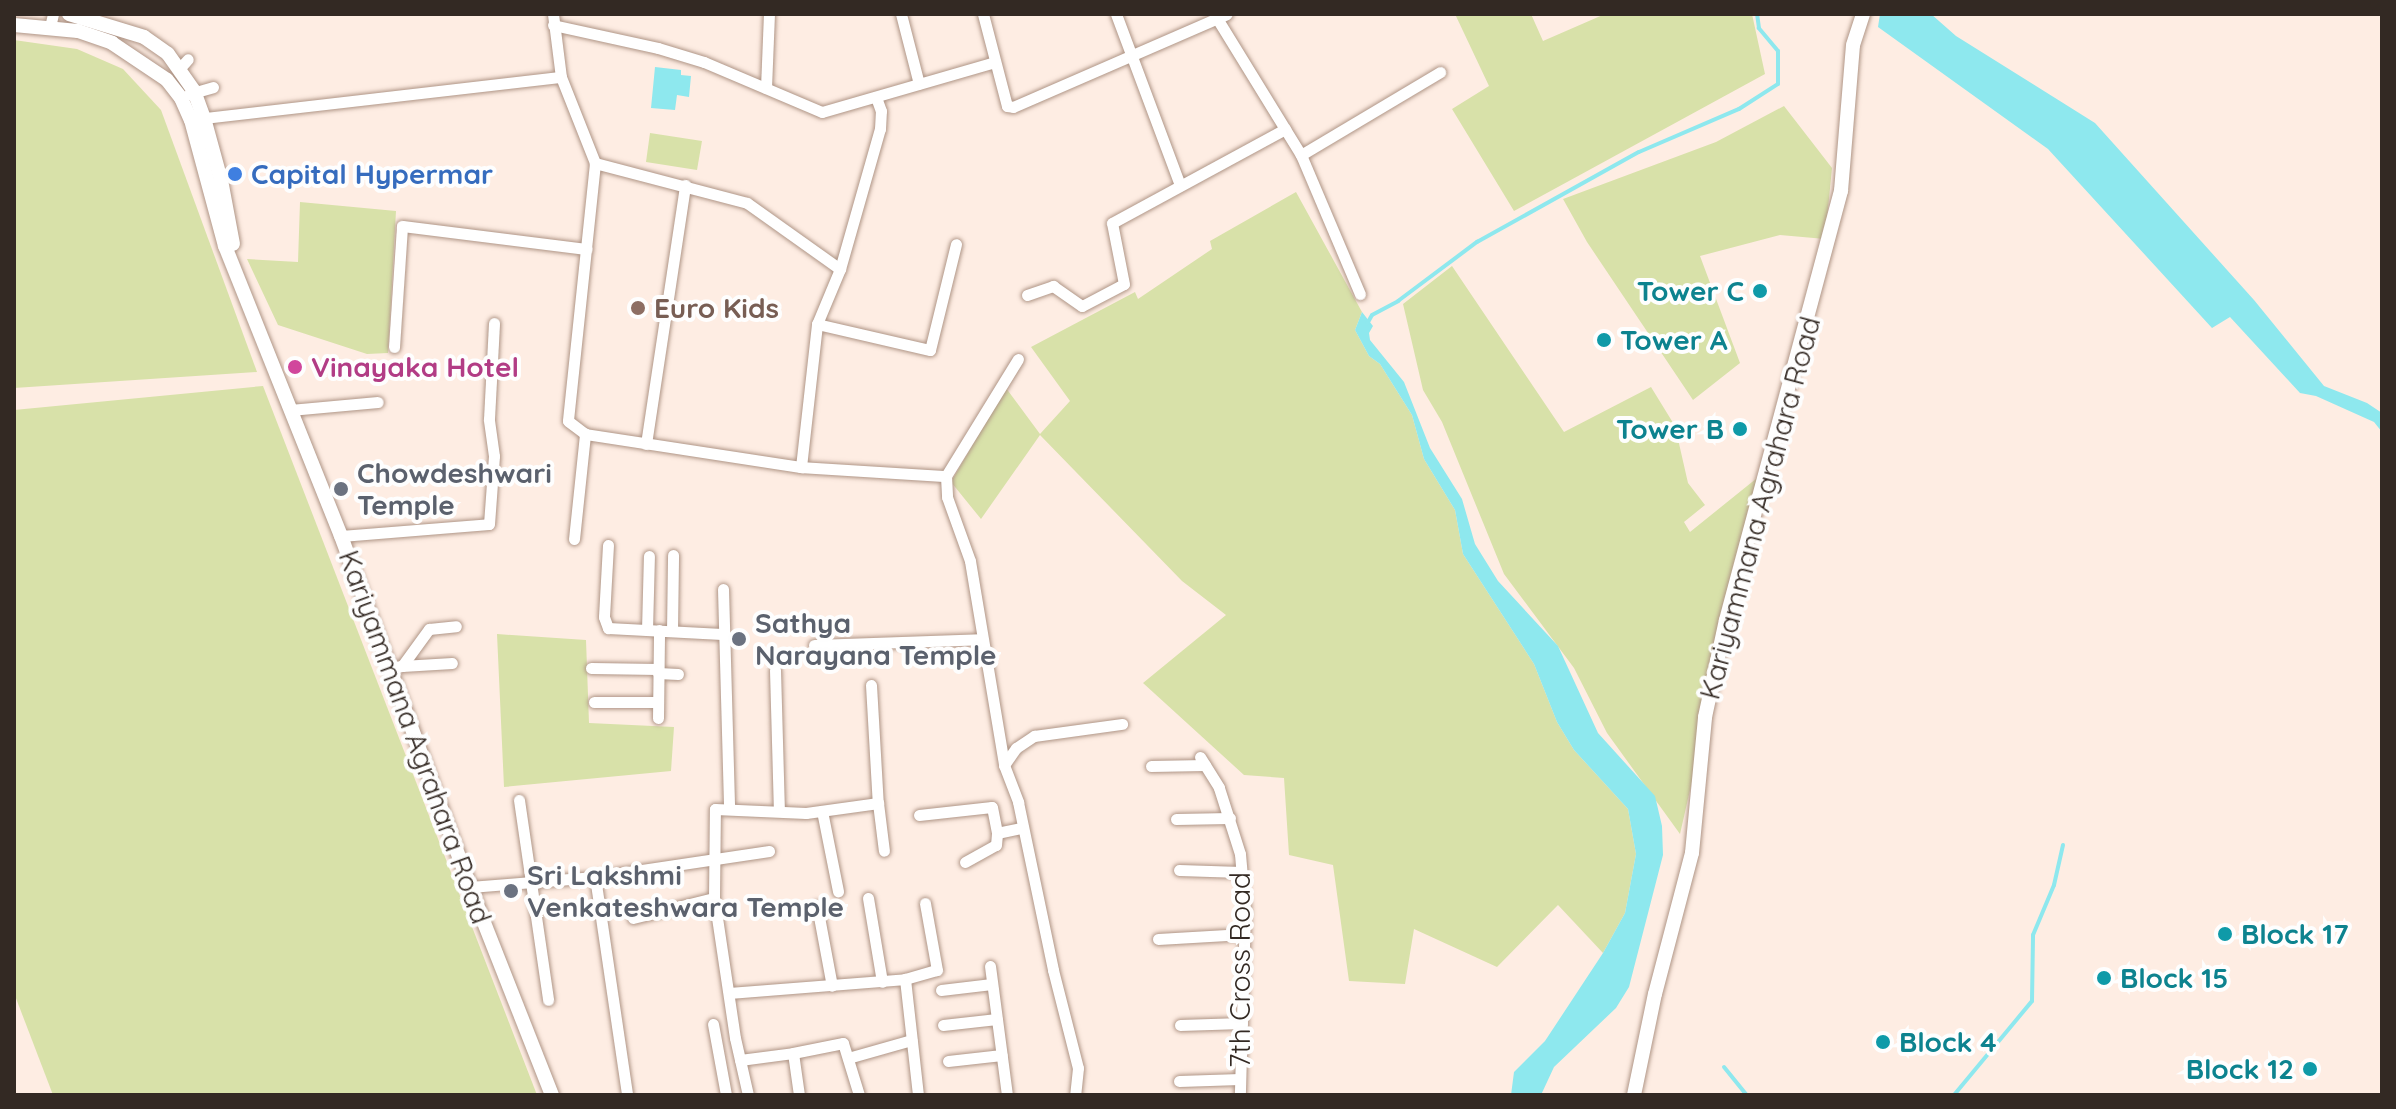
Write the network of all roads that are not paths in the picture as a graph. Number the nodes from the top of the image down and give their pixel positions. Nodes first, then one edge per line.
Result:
1 (69, 14) edge
2 (769, 14) edge
3 (901, 14) edge
4 (983, 14) edge
5 (1116, 14) edge
6 (1223, 17) edge
7 (1862, 19) edge
8 (553, 20) edge
9 (51, 21) edge
10 (14, 25) edge
11 (1131, 54) junction
12 (995, 62) junction
13 (1440, 72) dead end
14 (561, 77) junction
15 (919, 84) junction
16 (213, 87) dead end
17 (766, 88) junction
18 (188, 95) junction
19 (876, 97) junction
20 (198, 119) junction
21 (1285, 129) junction
22 (1301, 155) junction
23 (595, 163) junction
24 (685, 185) junction
25 (1180, 185) junction
26 (956, 244) dead end
27 (587, 249) junction
28 (840, 269) junction
29 (238, 276) junction
30 (1360, 294) dead end
31 (1027, 295) dead end
32 (494, 323) dead end
33 (817, 324) junction
34 (394, 347) dead end
35 (1018, 359) dead end
36 (378, 402) dead end
37 (290, 410) junction
38 (585, 434) junction
39 (646, 444) junction
40 (801, 467) junction
41 (946, 476) junction
42 (341, 536) junction
43 (574, 539) dead end
44 (608, 545) dead end
45 (673, 555) dead end
46 (649, 556) dead end
47 (723, 589) dead end
48 (456, 626) dead end
49 (653, 630) junction
50 (672, 631) junction
51 (722, 634) junction
52 (982, 639) junction
53 (814, 645) dead end
54 (452, 663) dead end
55 (396, 667) junction
56 (591, 668) dead end
57 (775, 670) dead end
58 (658, 671) junction
59 (678, 674) dead end
60 (871, 685) dead end
61 (594, 702) dead end
62 (658, 702) junction
63 (658, 718) dead end
64 (1122, 724) dead end
65 (1004, 765) junction
66 (1151, 766) dead end
67 (519, 800) dead end
68 (878, 806) junction
69 (729, 808) junction
70 (779, 811) junction
71 (822, 811) junction
72 (919, 815) dead end
73 (1230, 818) junction
74 (1176, 819) dead end
75 (1021, 828) junction
76 (997, 833) junction
77 (769, 851) dead end
78 (884, 851) dead end
79 (712, 861) junction
80 (965, 862) dead end
81 (1179, 870) dead end
82 (1241, 872) junction
83 (595, 877) junction
84 (530, 882) junction
85 (470, 887) junction
86 (838, 891) dead end
87 (714, 898) junction
88 (868, 898) dead end
89 (925, 903) dead end
90 (817, 906) dead end
91 (633, 918) dead end
92 (1244, 934) junction
93 (1158, 939) dead end
94 (990, 966) dead end
95 (905, 979) junction
96 (882, 982) junction
97 (992, 984) junction
98 (832, 986) junction
99 (941, 990) dead end
100 (729, 993) junction
101 (548, 1000) dead end
102 (997, 1019) junction
103 (1242, 1023) junction
104 (713, 1024) dead end
105 (943, 1025) dead end
106 (1180, 1025) dead end
107 (911, 1040) junction
108 (793, 1053) junction
109 (1002, 1055) junction
110 (848, 1058) junction
111 (740, 1060) junction
112 (948, 1061) dead end
113 (1240, 1079) junction
114 (1179, 1081) dead end
115 (552, 1095) edge
116 (627, 1095) edge
117 (726, 1095) edge
118 (748, 1095) edge
119 (799, 1095) edge
120 (859, 1095) edge
121 (918, 1095) edge
122 (1007, 1095) edge
123 (1075, 1095) edge
124 (1240, 1095) edge
125 (1634, 1095) edge

1 - 18 street
2 - 17 street
3 - 15 street
4 - 12 street
5 - 11 street
6 - 11 street
6 - 21 street
7 - 125 street, Kariyammana Agrahara Road
8 - 14 street
8 - 17 street
9 - 10 street
9 - 18 street
11 - 12 street
11 - 25 street
12 - 15 street
13 - 22 street
14 - 20 street
14 - 23 street
15 - 19 street
16 - 18 street
17 - 19 street
18 - 20 street
19 - 28 street
20 - 29 street, Kariyammana Agrahara Road
20 - 29 street
21 - 22 street
21 - 25 street
22 - 30 street
23 - 24 street
23 - 27 street
24 - 28 street
24 - 39 street
25 - 31 street
26 - 33 street
27 - 34 street
27 - 38 street
28 - 33 street
29 - 37 street, Kariyammana Agrahara Road
32 - 42 street
33 - 40 street
35 - 41 street
36 - 37 street
37 - 42 street, Kariyammana Agrahara Road
38 - 39 street
38 - 43 street
39 - 40 street
40 - 41 street
41 - 52 street
42 - 55 street, Kariyammana Agrahara Road
44 - 49 street
45 - 50 street
46 - 49 street
47 - 51 street
48 - 55 street
49 - 50 street
49 - 58 street
50 - 51 street
51 - 69 street
52 - 53 street
52 - 65 street
54 - 55 street
55 - 85 street, Kariyammana Agrahara Road
56 - 58 street
57 - 70 street
58 - 59 street
58 - 62 street
60 - 68 street
61 - 62 street
62 - 63 street
64 - 65 street
65 - 75 street
66 - 73 street, 7th Cross Road
67 - 84 street
68 - 71 street
68 - 78 street
69 - 70 street
69 - 79 street
70 - 71 street
71 - 86 street
72 - 76 street
73 - 74 street
73 - 82 street, 7th Cross Road
75 - 76 street
75 - 123 street
76 - 80 street
77 - 79 street
79 - 83 street
79 - 87 street
81 - 82 street
82 - 92 street, 7th Cross Road
83 - 84 street
83 - 116 street
84 - 85 street
84 - 101 street
85 - 115 street, Kariyammana Agrahara Road
87 - 91 street
87 - 100 street
88 - 96 street
89 - 95 street
90 - 98 street
92 - 93 street
92 - 103 street, 7th Cross Road
94 - 97 street
95 - 96 street
95 - 107 street
96 - 98 street
97 - 99 street
97 - 102 street
98 - 100 street
100 - 111 street
102 - 105 street
102 - 109 street
103 - 106 street
103 - 113 street, 7th Cross Road
104 - 117 street
107 - 110 street
107 - 121 street
108 - 110 street
108 - 111 street
108 - 119 street
109 - 112 street
109 - 122 street
110 - 120 street
111 - 118 street
113 - 114 street
113 - 124 street, 7th Cross Road

